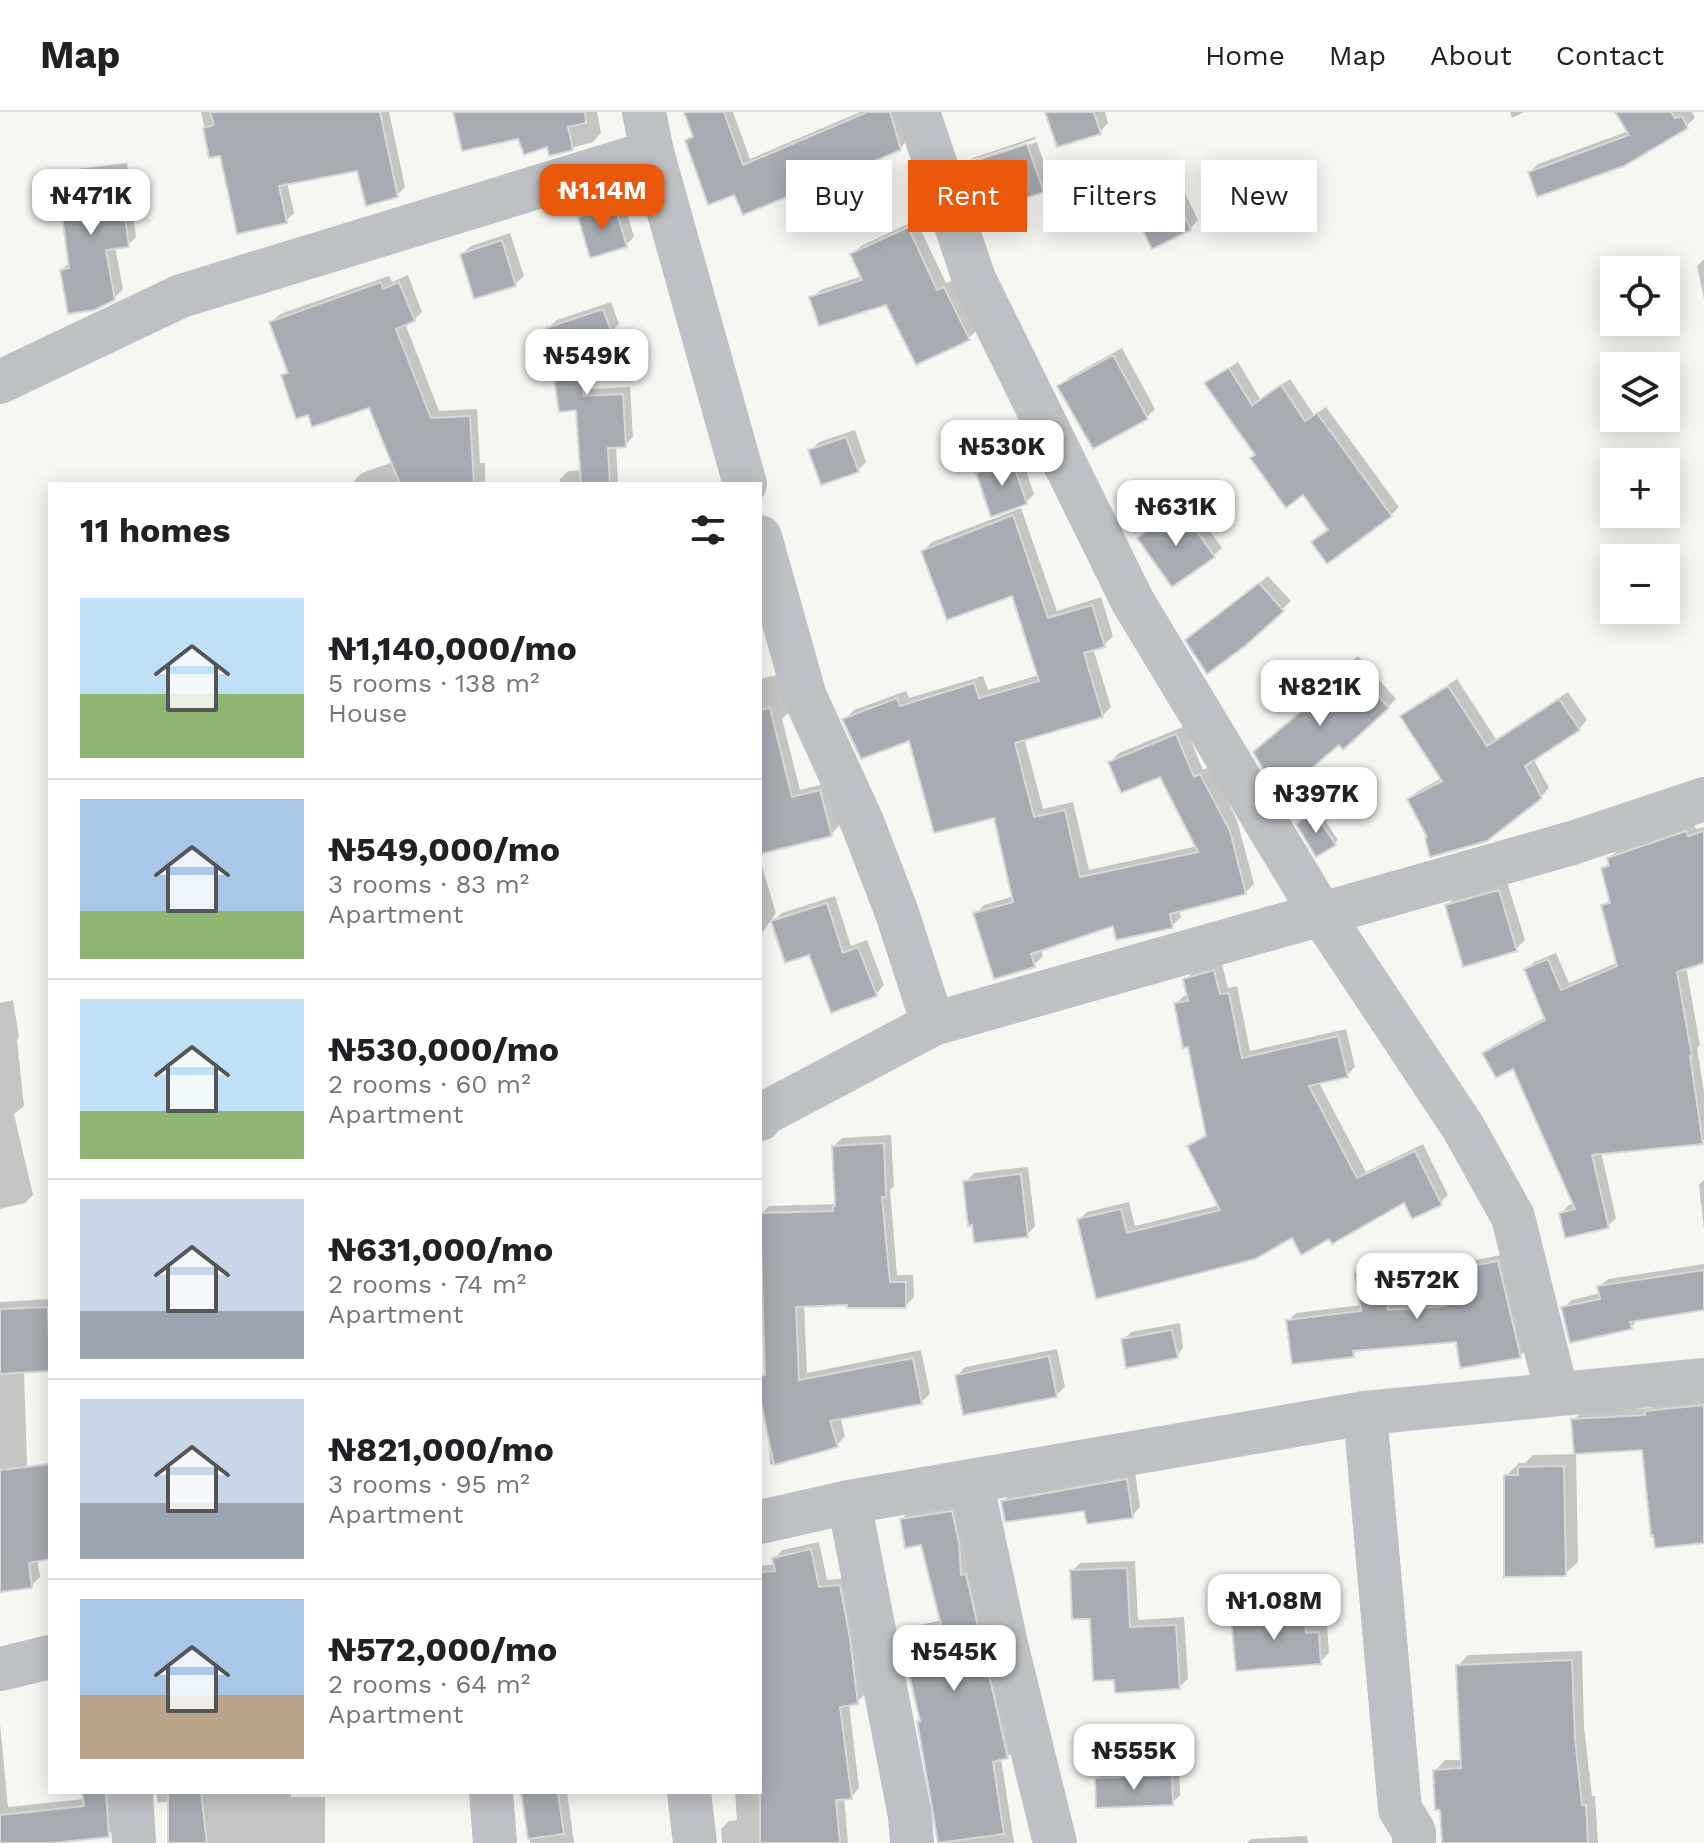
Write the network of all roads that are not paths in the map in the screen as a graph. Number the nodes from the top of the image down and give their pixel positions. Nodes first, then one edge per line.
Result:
1 (918, 112) edge
2 (648, 132) edge
3 (0, 382) edge
4 (744, 482) edge
5 (762, 544) edge
6 (1704, 799) edge
7 (1322, 915) junction
8 (933, 1024) junction
9 (762, 1116) edge
10 (1704, 1380) edge
11 (1557, 1394) junction
12 (1365, 1413) junction
13 (971, 1481) junction
14 (849, 1502) junction
15 (762, 1522) edge
16 (48, 1657) edge
17 (0, 1669) edge
18 (131, 1794) edge
19 (491, 1794) edge
20 (689, 1794) edge
21 (134, 1843) edge
22 (495, 1843) edge
23 (695, 1843) edge
24 (912, 1843) edge
25 (1055, 1843) edge
26 (1414, 1843) edge

1 - 7 street
2 - 3 street
2 - 4 street
5 - 8 street
6 - 7 street
7 - 8 street
7 - 11 street
8 - 9 street
10 - 11 street
11 - 12 street
12 - 13 street
12 - 26 street
13 - 14 street
13 - 25 street
14 - 15 street
14 - 24 street
16 - 17 street
18 - 21 street
19 - 22 street
20 - 23 street

